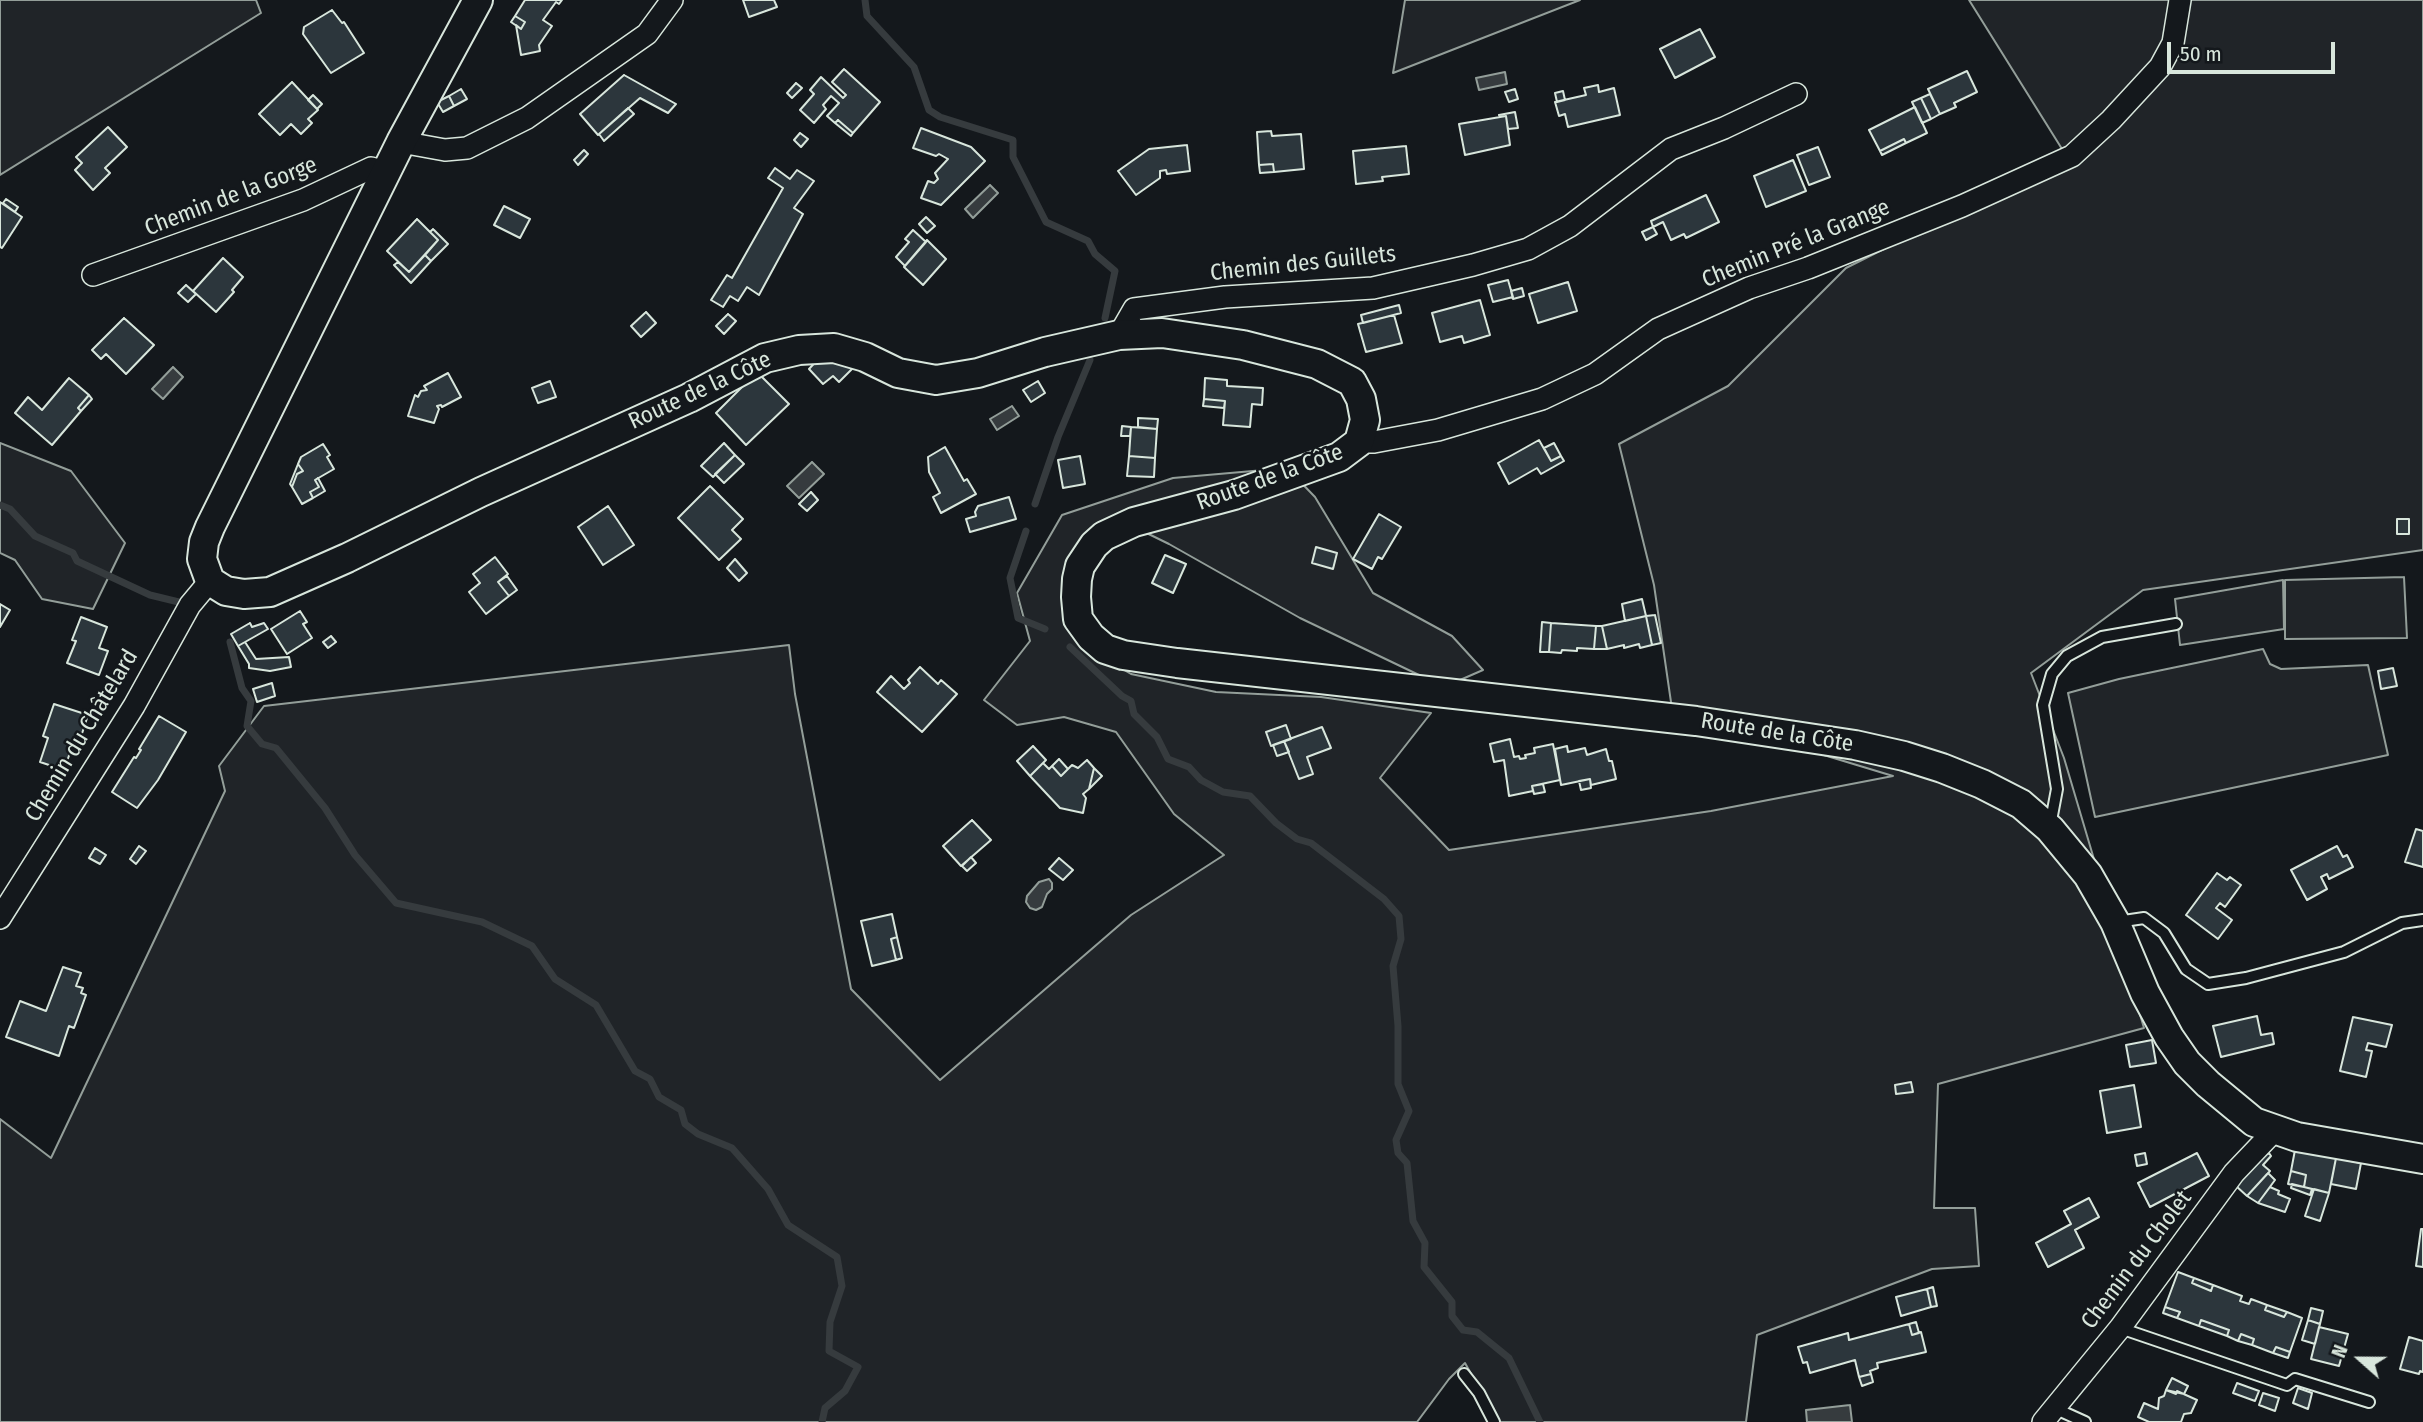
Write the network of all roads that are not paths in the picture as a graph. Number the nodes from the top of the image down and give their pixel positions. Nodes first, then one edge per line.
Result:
1 (478, 0) edge
2 (672, 0) edge
3 (2180, 0) edge
4 (1796, 94) dead end
5 (401, 142) junction
6 (386, 172) junction
7 (93, 275) dead end
8 (1119, 335) junction
9 (1359, 442) junction
10 (210, 581) junction
11 (2176, 624) dead end
12 (2050, 829) junction
13 (0, 918) edge
14 (2423, 920) edge
15 (2115, 922) junction
16 (2275, 1130) junction
17 (2423, 1159) edge
18 (2120, 1328) junction
19 (1464, 1374) dead end
20 (2369, 1402) dead end
21 (2048, 1415) edge
22 (1494, 1422) edge
23 (2085, 1422) edge

1 - 5 street
2 - 5 street
3 - 9 street, Chemin Pré la Grange
4 - 8 street, Chemin des Guillets
5 - 6 street
6 - 7 street, Chemin de la Gorge
6 - 10 street
8 - 9 street, Route de la Côte
8 - 10 street, Route de la Côte
9 - 12 street, Route de la Côte
10 - 13 street, Chemin du Châtelard
11 - 12 lane
12 - 15 street, Route de la Côte
14 - 15 lane
15 - 16 street, Route de la Côte
16 - 17 street, Route de la Côte
16 - 18 street, Chemin du Cholet
18 - 20 lane
18 - 21 street, Chemin du Cholet
19 - 22 lane
21 - 23 lane

